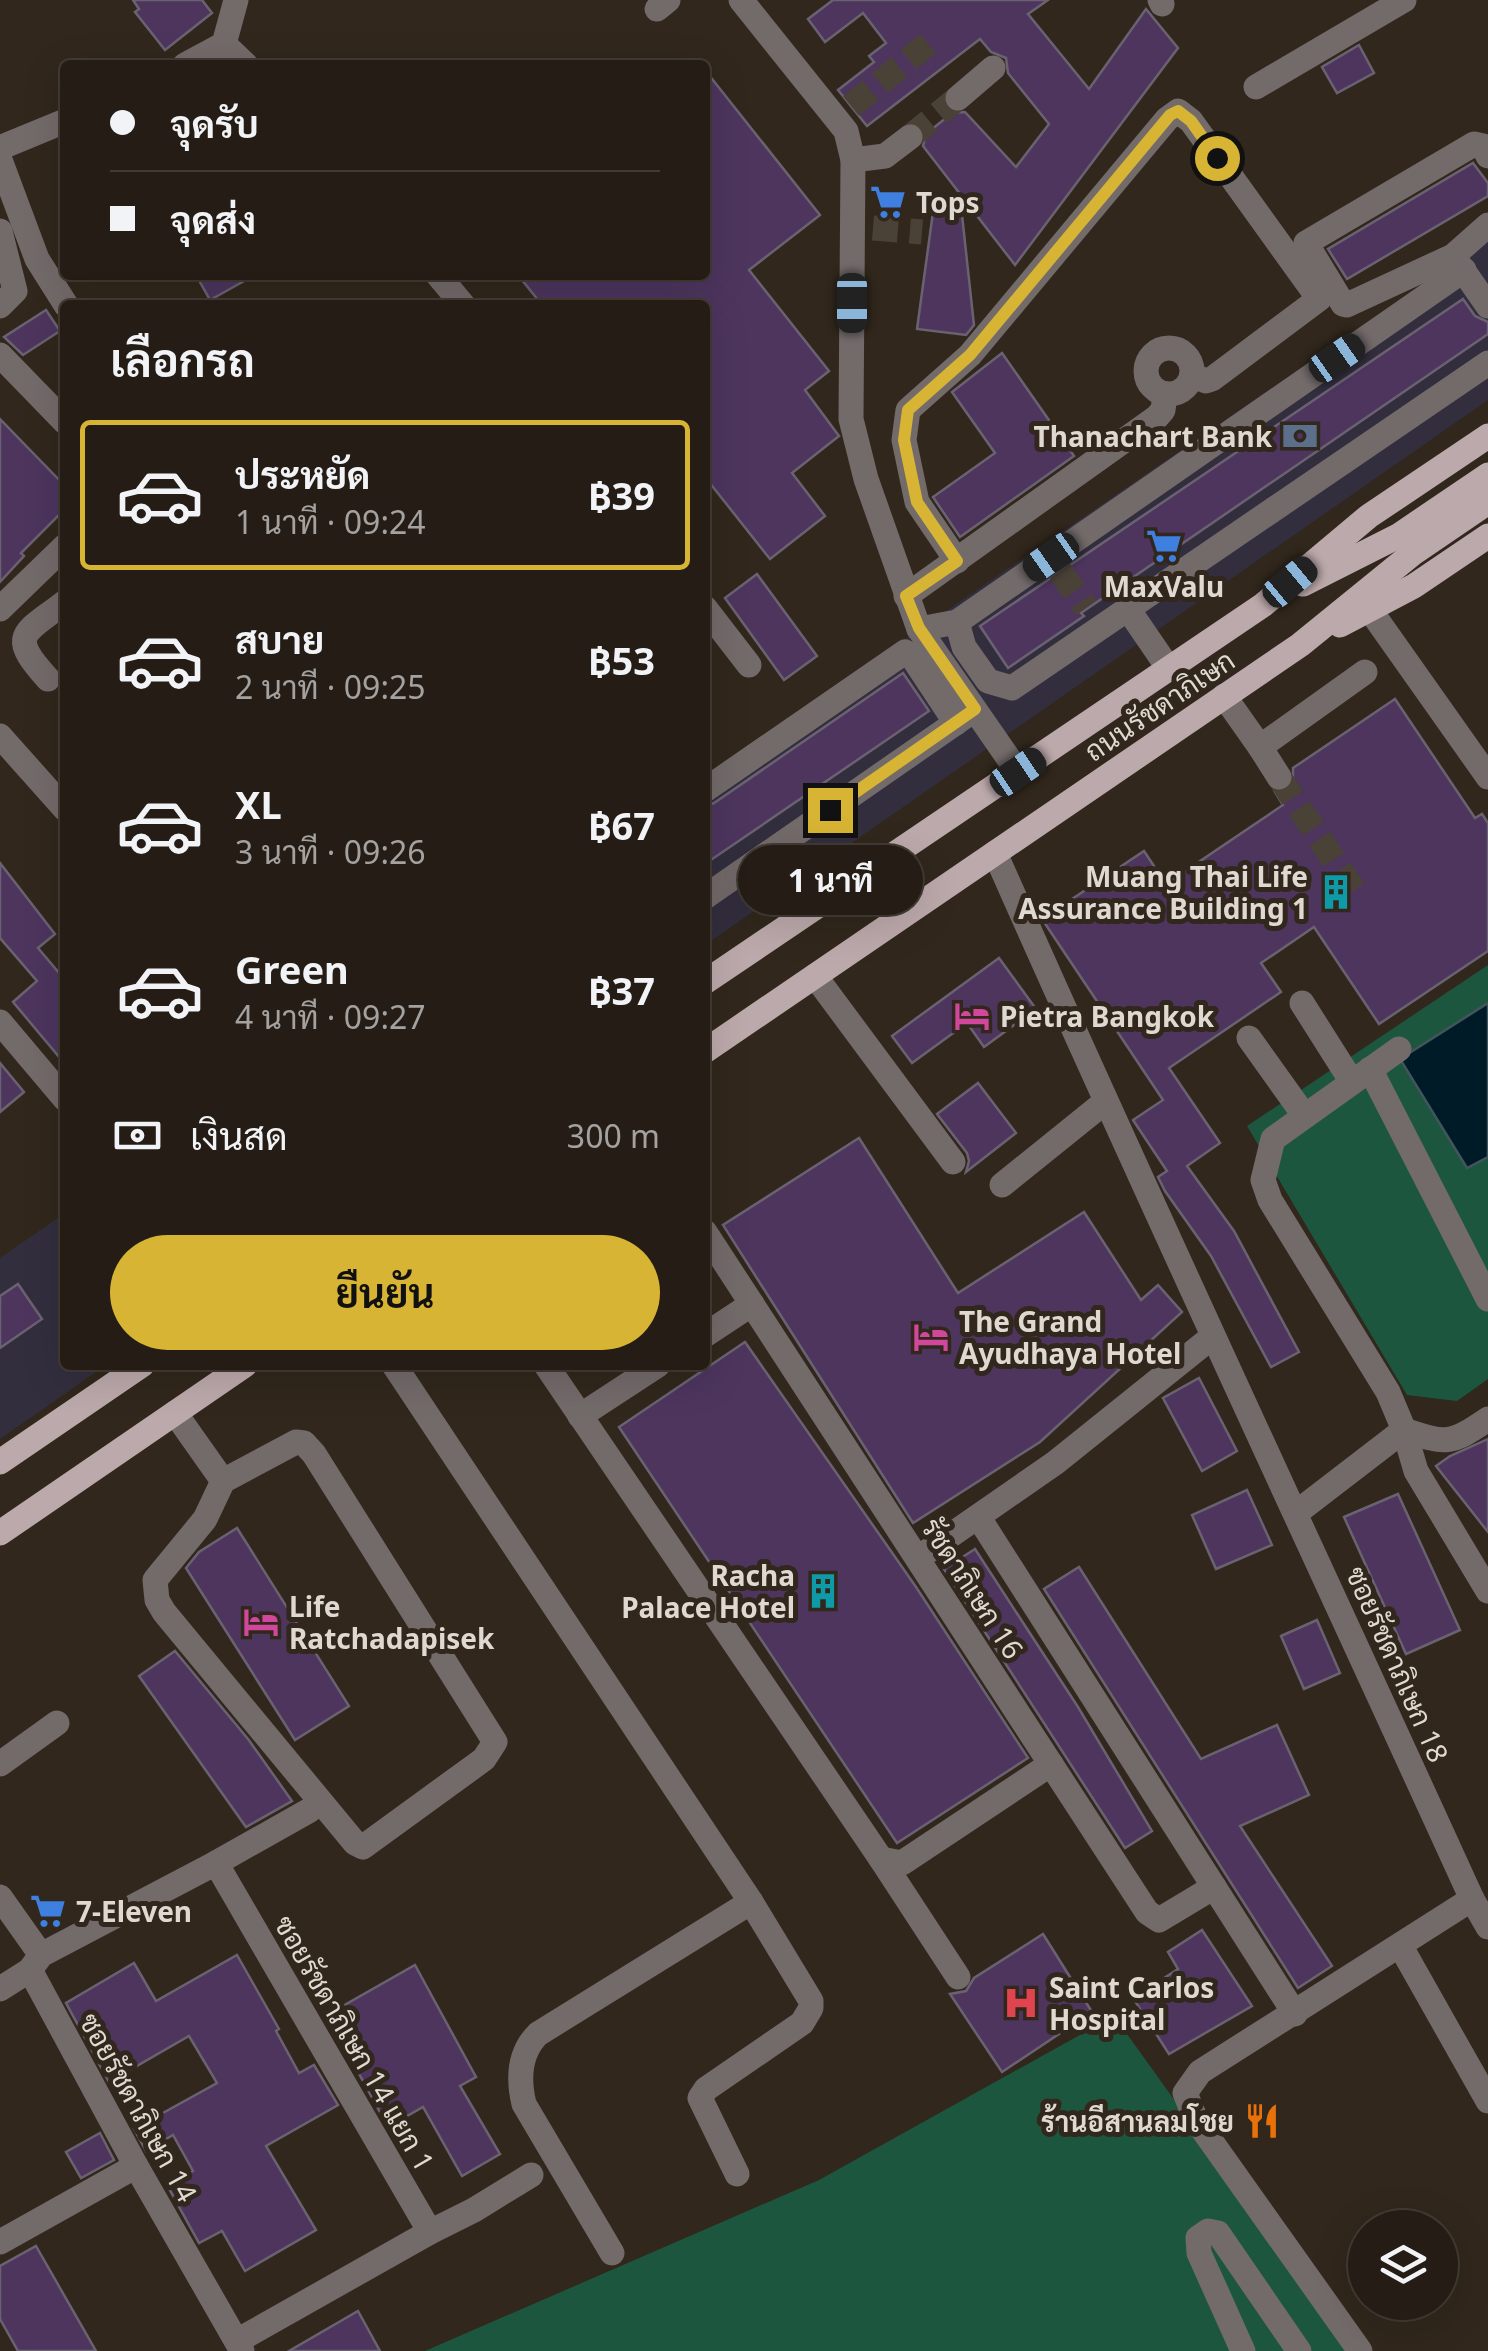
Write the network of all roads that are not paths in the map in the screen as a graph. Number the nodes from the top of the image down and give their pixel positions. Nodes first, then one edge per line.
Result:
1 (236, 0) edge
2 (741, 0) edge
3 (1404, 0) edge
4 (224, 44) junction
5 (195, 60) edge
6 (241, 60) edge
7 (993, 68) dead end
8 (1256, 87) dead end
9 (958, 98) tunnel mouth
10 (60, 123) edge
11 (910, 137) tunnel mouth
12 (0, 152) edge
13 (1488, 156) edge
14 (0, 160) edge
15 (853, 160) junction
16 (10, 214) edge
17 (1488, 225) edge
18 (31, 240) junction
19 (3, 241) edge
20 (1458, 263) junction
21 (442, 280) edge
22 (62, 300) edge
23 (459, 300) edge
24 (0, 306) edge
25 (1488, 306) edge
26 (0, 355) edge
27 (1488, 364) edge
28 (1192, 375) junction
29 (1165, 394) junction
30 (60, 417) edge
31 (1488, 436) edge
32 (1488, 475) edge
33 (1488, 502) edge
34 (1488, 536) edge
35 (60, 551) edge
36 (957, 561) junction
37 (906, 596) junction
38 (1263, 605) junction
39 (60, 606) edge
40 (0, 609) edge
41 (1128, 610) junction
42 (1370, 610) junction
43 (710, 614) edge
44 (957, 622) junction
45 (919, 628) junction
46 (1300, 645) junction
47 (749, 665) dead end
48 (1169, 669) junction
49 (1365, 672) dead end
50 (48, 678) dead end
51 (1224, 696) junction
52 (965, 716) junction
53 (0, 736) edge
54 (1260, 747) junction
55 (1018, 772) junction
56 (1279, 777) tunnel mouth
57 (1488, 777) edge
58 (710, 787) edge
59 (60, 802) edge
60 (995, 854) junction
61 (710, 893) edge
62 (815, 976) junction
63 (710, 979) edge
64 (1302, 1003) dead end
65 (0, 1022) edge
66 (1249, 1038) dead end
67 (710, 1047) edge
68 (1399, 1048) dead end
69 (1361, 1076) junction
70 (60, 1093) edge
71 (1105, 1102) junction
72 (1304, 1115) junction
73 (953, 1162) dead end
74 (1002, 1185) dead end
75 (710, 1240) edge
76 (1488, 1299) edge
77 (752, 1304) junction
78 (710, 1332) edge
79 (1212, 1337) junction
80 (135, 1370) edge
81 (239, 1370) edge
82 (397, 1370) edge
83 (549, 1370) edge
84 (650, 1370) edge
85 (175, 1413) junction
86 (580, 1416) junction
87 (1488, 1419) edge
88 (1404, 1430) junction
89 (0, 1462) edge
90 (223, 1482) junction
91 (1296, 1513) junction
92 (979, 1518) junction
93 (0, 1533) edge
94 (918, 1558) junction
95 (1488, 1591) edge
96 (56, 1723) dead end
97 (0, 1764) edge
98 (1051, 1764) junction
99 (310, 1810) dead end
100 (881, 1859) junction
101 (216, 1863) junction
102 (1214, 1888) junction
103 (0, 1897) edge
104 (1472, 1899) junction
105 (751, 1902) junction
106 (1488, 1927) edge
107 (1401, 1947) junction
108 (36, 1963) junction
109 (958, 1977) dead end
110 (0, 1989) edge
111 (1295, 2014) junction
112 (1488, 2102) edge
113 (136, 2166) junction
114 (738, 2174) dead end
115 (531, 2175) dead end
116 (430, 2232) junction
117 (0, 2242) edge
118 (612, 2254) dead end
119 (1347, 2346) edge
120 (238, 2348) edge
121 (1244, 2351) edge
122 (1298, 2351) edge

1 - 4 street
2 - 15 street
3 - 8 street
4 - 5 street
4 - 6 street
7 - 9 street
10 - 12 street
11 - 15 street
13 - 20 street
14 - 16 street
15 - 37 street
16 - 18 street
17 - 20 street
18 - 19 street
18 - 22 street
19 - 24 street
20 - 25 street
20 - 44 street
21 - 23 street
26 - 30 street
27 - 41 street
28 - 29 street
28 - 29 street
28 - 36 street
29 - 36 street
31 - 38 main road, ถนนรัชดาภิเษก
32 - 38 main road, ถนนรัชดาภิเษก
33 - 46 main road, ถนนรัชดาภิเษก
34 - 42 main road, ถนนรัชดาภิเษก
35 - 40 street
36 - 37 street
37 - 45 street
38 - 48 main road, ถนนรัชดาภิเษก
39 - 50 street
41 - 44 street
41 - 48 street
42 - 46 main road, ถนนรัชดาภิเษก
42 - 57 street
43 - 47 street
44 - 45 street
45 - 52 street
46 - 51 main road, ถนนรัชดาภิเษก
48 - 55 main road, ถนนรัชดาภิเษก
49 - 54 street
51 - 54 street
51 - 60 main road, ถนนรัชดาภิเษก
52 - 55 street
52 - 58 street
52 - 61 street
53 - 59 street
54 - 56 street
55 - 63 main road, ถนนรัชดาภิเษก
60 - 62 main road, ถนนรัชดาภิเษก
60 - 71 street, ซอยรัชดาภิเษก 18
62 - 67 main road, ถนนรัชดาภิเษก
62 - 73 street
64 - 69 street
65 - 70 street
66 - 72 street
68 - 69 street
69 - 72 street
69 - 76 street
71 - 74 street
71 - 79 street, ซอยรัชดาภิเษก 18
72 - 88 street
75 - 77 street, รัชดาภิเษก 16
77 - 78 street
77 - 94 street, รัชดาภิเษก 16
79 - 91 street, ซอยรัชดาภิเษก 18
79 - 92 street
80 - 89 main road
81 - 85 main road
82 - 105 street
83 - 86 street
84 - 86 street
85 - 90 street
85 - 93 main road
86 - 100 street
87 - 88 street
88 - 91 street
88 - 95 street
90 - 90 street
91 - 104 street, ซอยรัชดาภิเษก 18
92 - 94 street
92 - 102 street
94 - 98 street, รัชดาภิเษก 16
96 - 97 street
98 - 100 street
98 - 102 street, รัชดาภิเษก 16
99 - 101 street
100 - 109 street
101 - 108 street
101 - 116 street, ซอยรัชดาภิเษก 14 แยก 1
102 - 111 street
103 - 108 street, ซอยรัชดาภิเษก 14
104 - 106 street, ซอยรัชดาภิเษก 18
104 - 107 street
105 - 114 street
105 - 118 street
107 - 111 street
107 - 112 street
108 - 110 street
108 - 113 street, ซอยรัชดาภิเษก 14
111 - 119 street
113 - 117 street
113 - 120 street, ซอยรัชดาภิเษก 14
115 - 116 street
116 - 120 street
121 - 122 street

